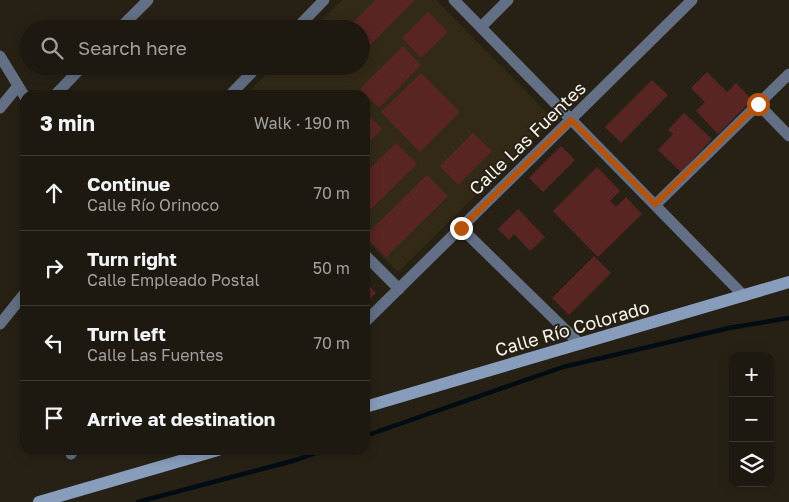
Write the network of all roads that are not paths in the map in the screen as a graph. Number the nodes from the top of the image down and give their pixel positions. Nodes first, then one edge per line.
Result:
1 (148, 0) edge
2 (324, 0) edge
3 (454, 0) edge
4 (508, 0) edge
5 (692, 0) edge
6 (129, 20) edge
7 (305, 20) edge
8 (481, 27) junction
9 (0, 56) edge
10 (789, 74) edge
11 (74, 75) edge
12 (249, 75) edge
13 (18, 86) junction
14 (21, 90) edge
15 (59, 90) edge
16 (235, 90) edge
17 (758, 104) junction
18 (0, 108) edge
19 (571, 120) junction
20 (789, 136) edge
21 (655, 204) junction
22 (461, 228) junction
23 (370, 260) edge
24 (789, 282) edge
25 (399, 289) junction
26 (744, 296) junction
27 (20, 299) edge
28 (370, 317) edge
29 (1, 321) edge
30 (580, 344) junction
31 (370, 406) edge
32 (201, 455) edge
33 (40, 502) edge

1 - 6 street
2 - 7 street
3 - 8 street
4 - 8 street
5 - 19 street, Calle Las Fuentes
8 - 19 street
9 - 13 street
10 - 17 street
11 - 15 street
12 - 16 street
13 - 14 street
13 - 18 street
17 - 20 street
17 - 21 street
19 - 21 street
19 - 22 street, Calle Las Fuentes
21 - 26 street
22 - 25 street, Calle Las Fuentes
22 - 30 street
23 - 25 street
24 - 26 street, Calle Río Colorado
25 - 28 street, Calle Las Fuentes
26 - 30 street, Calle Río Colorado
27 - 29 street
30 - 31 street, Calle Río Colorado
32 - 33 street

